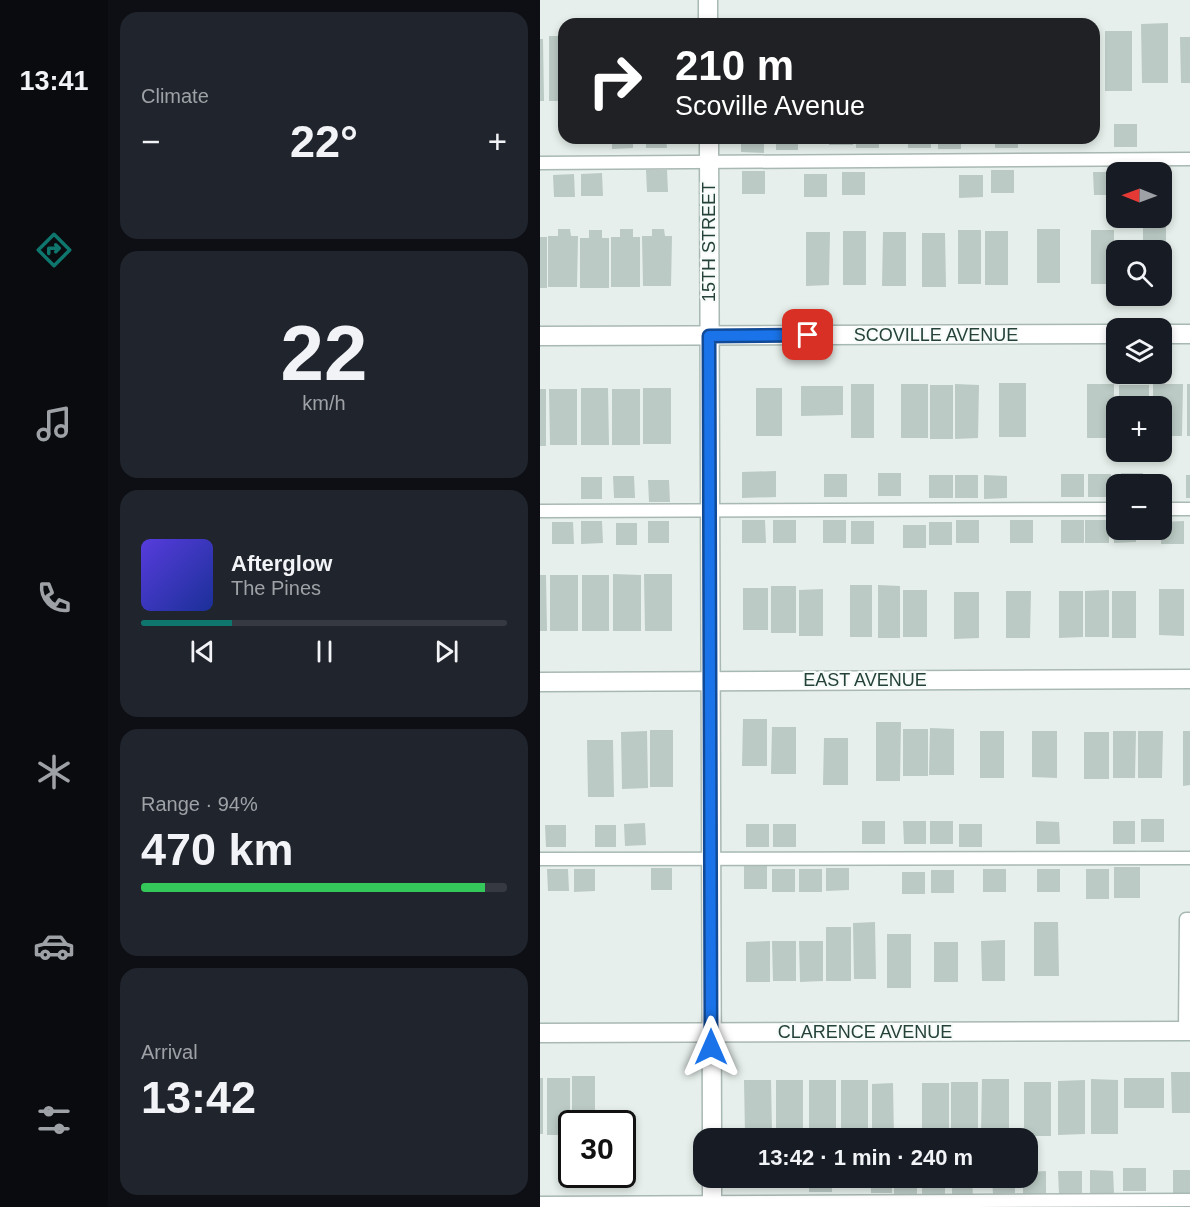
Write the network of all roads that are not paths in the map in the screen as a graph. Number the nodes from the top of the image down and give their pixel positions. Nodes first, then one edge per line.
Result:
1 (708, 0) edge
2 (708, 18) edge
3 (709, 144) edge
4 (1190, 159) edge
5 (709, 162) junction
6 (540, 163) edge
7 (1106, 334) edge
8 (1172, 334) edge
9 (1190, 334) edge
10 (540, 336) edge
11 (709, 336) junction
12 (1106, 509) edge
13 (1172, 509) edge
14 (1190, 509) edge
15 (540, 511) edge
16 (710, 511) junction
17 (1190, 679) edge
18 (710, 681) junction
19 (540, 682) edge
20 (1190, 858) edge
21 (540, 859) edge
22 (711, 859) junction
23 (1190, 919) edge
24 (1188, 1031) edge
25 (711, 1032) junction
26 (540, 1033) edge
27 (712, 1128) edge
28 (712, 1188) edge
29 (1190, 1200) edge
30 (540, 1203) edge
31 (712, 1205) edge

1 - 2 street
3 - 5 street, 15TH STREET
4 - 5 lane
5 - 6 lane
5 - 11 street, 15TH STREET
7 - 11 street, SCOVILLE AVENUE
8 - 9 street
10 - 11 street, SCOVILLE AVENUE
11 - 16 street, 15TH STREET
12 - 16 lane
13 - 14 lane
15 - 16 lane
16 - 18 street, 15TH STREET
17 - 18 street, EAST AVENUE
18 - 19 street, EAST AVENUE
18 - 22 street, 15TH STREET
20 - 22 lane
21 - 22 lane
22 - 25 street, 15TH STREET
23 - 24 lane
24 - 25 street, CLARENCE AVENUE
25 - 26 street, CLARENCE AVENUE
25 - 27 street, 15TH STREET
28 - 31 street
29 - 31 lane
30 - 31 lane

